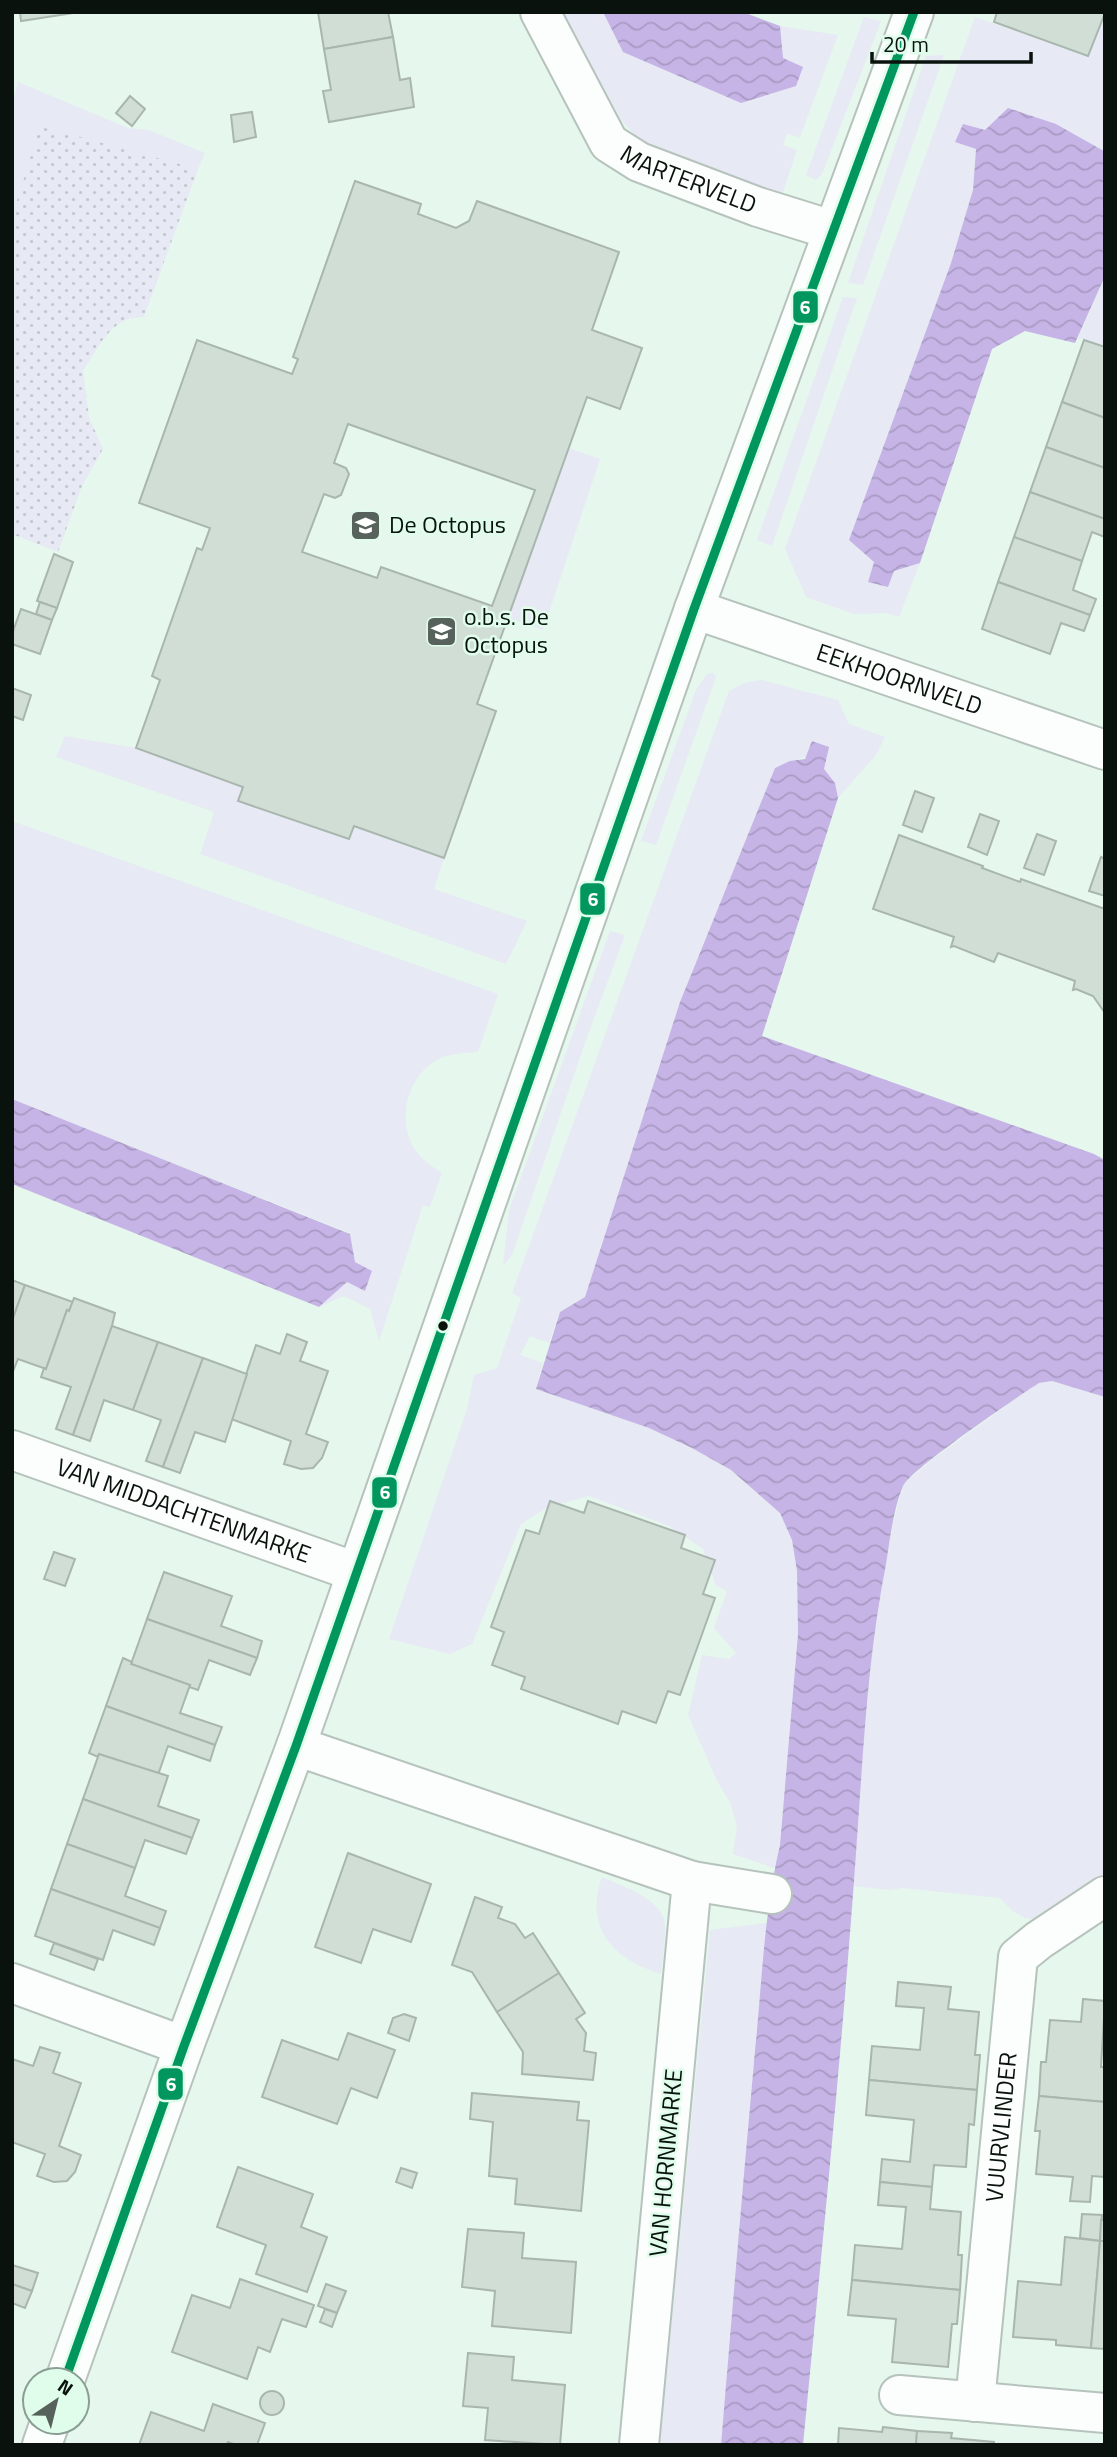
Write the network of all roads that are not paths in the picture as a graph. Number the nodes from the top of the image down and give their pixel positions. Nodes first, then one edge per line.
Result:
1 (540, 12) edge
2 (914, 12) edge
3 (832, 230) junction
4 (694, 609) junction
5 (1104, 749) edge
6 (12, 1450) edge
7 (356, 1572) junction
8 (296, 1746) junction
9 (692, 1881) junction
10 (772, 1894) dead end
11 (1105, 1896) edge
12 (12, 1983) edge
13 (184, 2046) junction
14 (70, 2366) edge
15 (899, 2395) dead end
16 (975, 2402) junction
17 (1105, 2413) edge
18 (639, 2445) edge

1 - 3 street, MARTERVELD
2 - 3 street
3 - 4 street
4 - 5 street, EEKHOORNVELD
4 - 7 street
6 - 7 street, VAN MIDDACHTENMARKE
7 - 8 street
8 - 9 street
8 - 13 street
9 - 10 street
9 - 18 street, VAN HORNMARKE
11 - 16 street, VUURVLINDER
12 - 13 street
13 - 14 street
15 - 16 street
16 - 17 street

